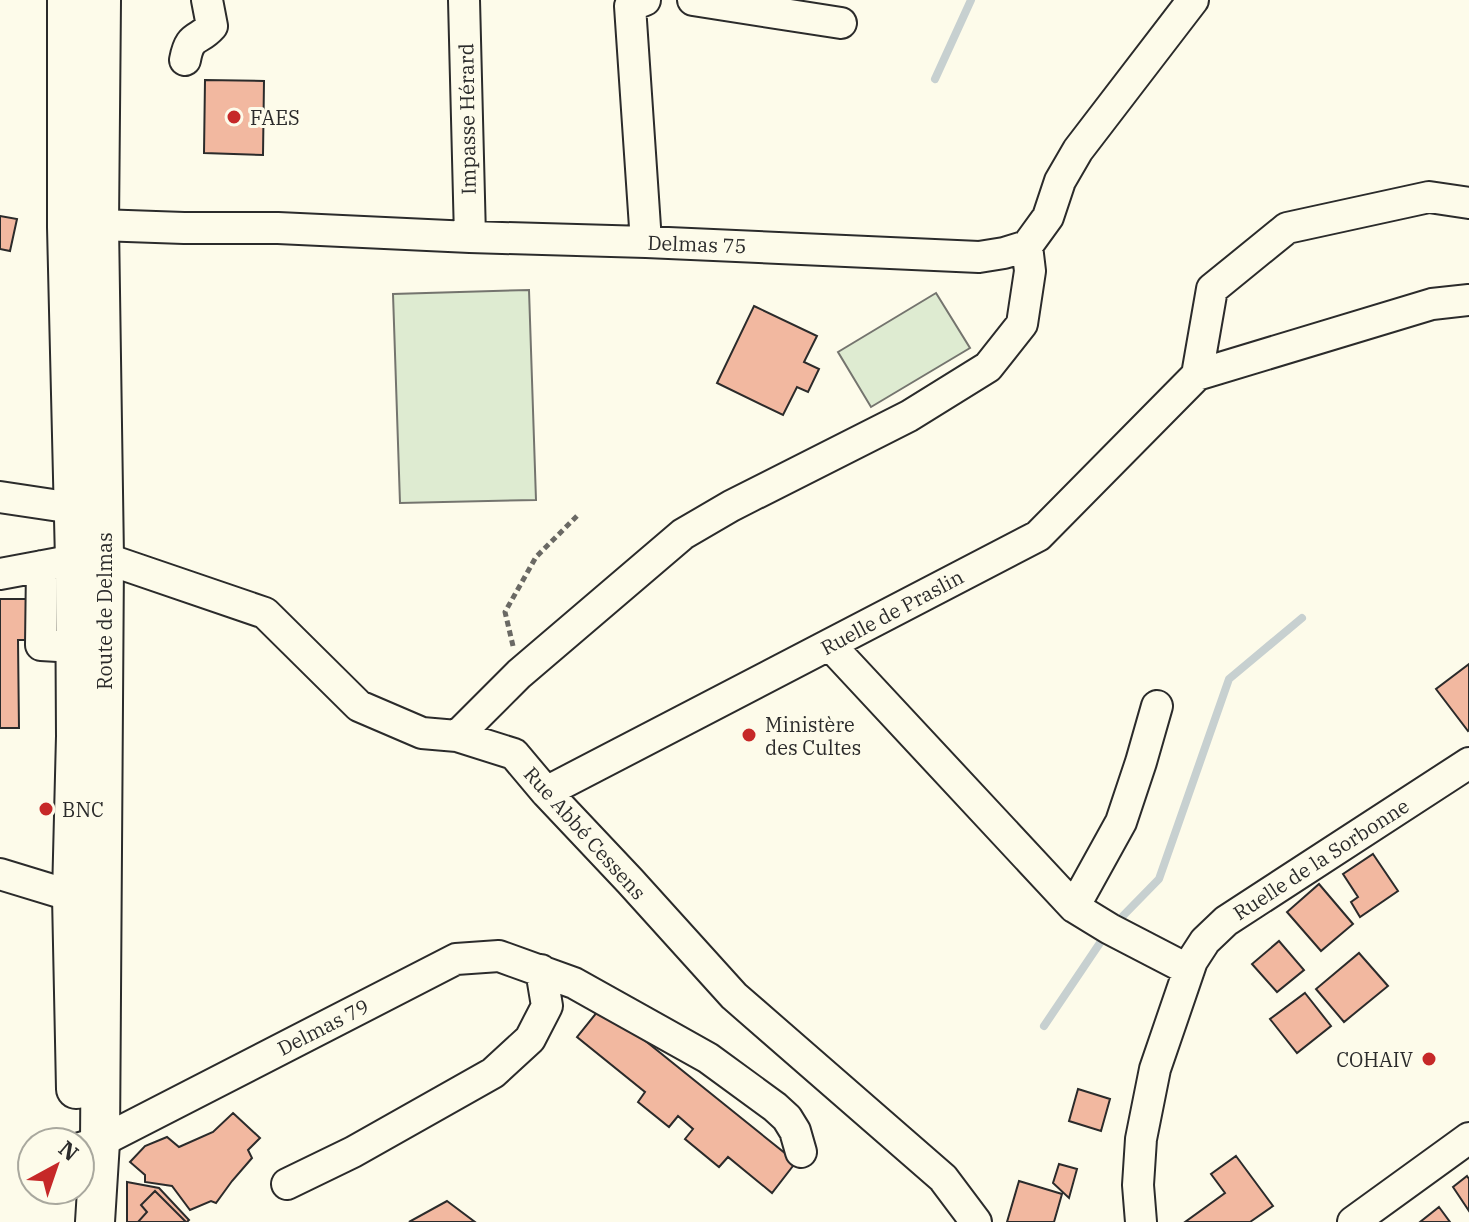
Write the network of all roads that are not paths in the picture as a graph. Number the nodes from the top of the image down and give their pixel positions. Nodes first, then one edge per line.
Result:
1 (67, 0) edge
2 (101, 0) edge
3 (207, 0) edge
4 (464, 0) edge
5 (645, 0) edge
6 (693, 0) edge
7 (1193, 0) edge
8 (841, 23) dead end
9 (185, 60) dead end
10 (1469, 203) edge
11 (83, 226) junction
12 (470, 237) junction
13 (646, 242) junction
14 (1027, 246) junction
15 (1469, 300) edge
16 (1197, 375) junction
17 (0, 497) edge
18 (73, 508) junction
19 (74, 561) junction
20 (0, 574) edge
21 (830, 645) junction
22 (1157, 706) dead end
23 (457, 736) junction
24 (1469, 763) edge
25 (546, 792) junction
26 (0, 874) edge
27 (72, 896) junction
28 (1074, 907) junction
29 (541, 970) junction
30 (1189, 970) junction
31 (85, 1126) edge
32 (86, 1126) edge
33 (1469, 1138) edge
34 (96, 1139) edge
35 (801, 1152) dead end
36 (287, 1184) dead end
37 (976, 1222) edge
38 (1141, 1222) edge
39 (1353, 1222) edge

1 - 11 main road, Route de Delmas
2 - 11 main road, Route de Delmas
3 - 9 street
4 - 12 street, Impasse Hérard
5 - 13 street
6 - 8 street
7 - 14 street
10 - 16 street
11 - 12 street, Delmas 75
11 - 18 main road, Route de Delmas
11 - 19 main road, Route de Delmas
12 - 13 street, Delmas 75
13 - 14 street, Delmas 75
14 - 23 street
15 - 16 street
16 - 21 street, Ruelle de Praslin
17 - 18 street
18 - 19 main road, Route de Delmas
19 - 20 street
19 - 23 street, Rue Abbé Cessens
19 - 27 main road, Route de Delmas
19 - 32 main road, Route de Delmas
21 - 25 street, Ruelle de Praslin
21 - 28 street
22 - 28 street
23 - 25 street, Rue Abbé Cessens
24 - 30 street, Ruelle de la Sorbonne
25 - 37 street, Rue Abbé Cessens
26 - 27 street
27 - 31 main road, Route de Delmas
28 - 30 street
29 - 34 street, Delmas 79
29 - 35 street, Delmas 79
29 - 36 street
30 - 38 street, Ruelle de la Sorbonne
33 - 39 street

